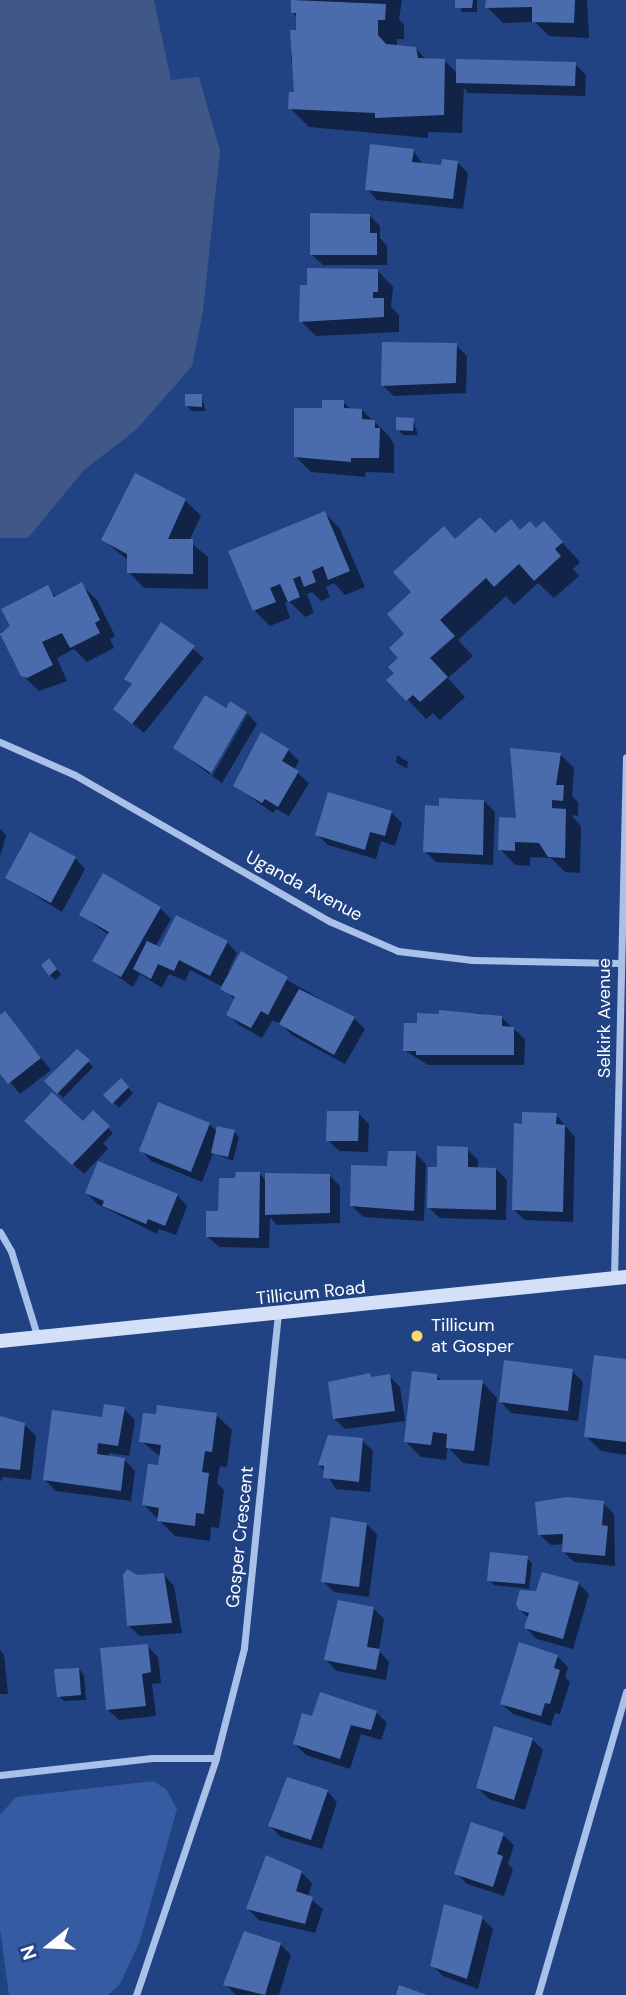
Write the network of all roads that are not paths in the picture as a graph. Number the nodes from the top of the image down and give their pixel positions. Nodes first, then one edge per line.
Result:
1 (0, 742) edge
2 (626, 757) edge
3 (619, 963) junction
4 (0, 1232) edge
5 (620, 1278) edge
6 (278, 1316) junction
7 (38, 1339) junction
8 (0, 1341) edge
9 (626, 1692) edge
10 (216, 1758) junction
11 (0, 1774) edge
12 (136, 1995) edge
13 (538, 1995) edge

1 - 3 street, Uganda Avenue
2 - 3 street, Selkirk Avenue
3 - 5 street, Selkirk Avenue
4 - 7 street
5 - 6 main road, Tillicum Road
6 - 7 main road, Tillicum Road
6 - 10 street, Gosper Crescent
7 - 8 main road, Tillicum Road
9 - 13 street
10 - 11 street
10 - 12 street, Gosper Crescent

